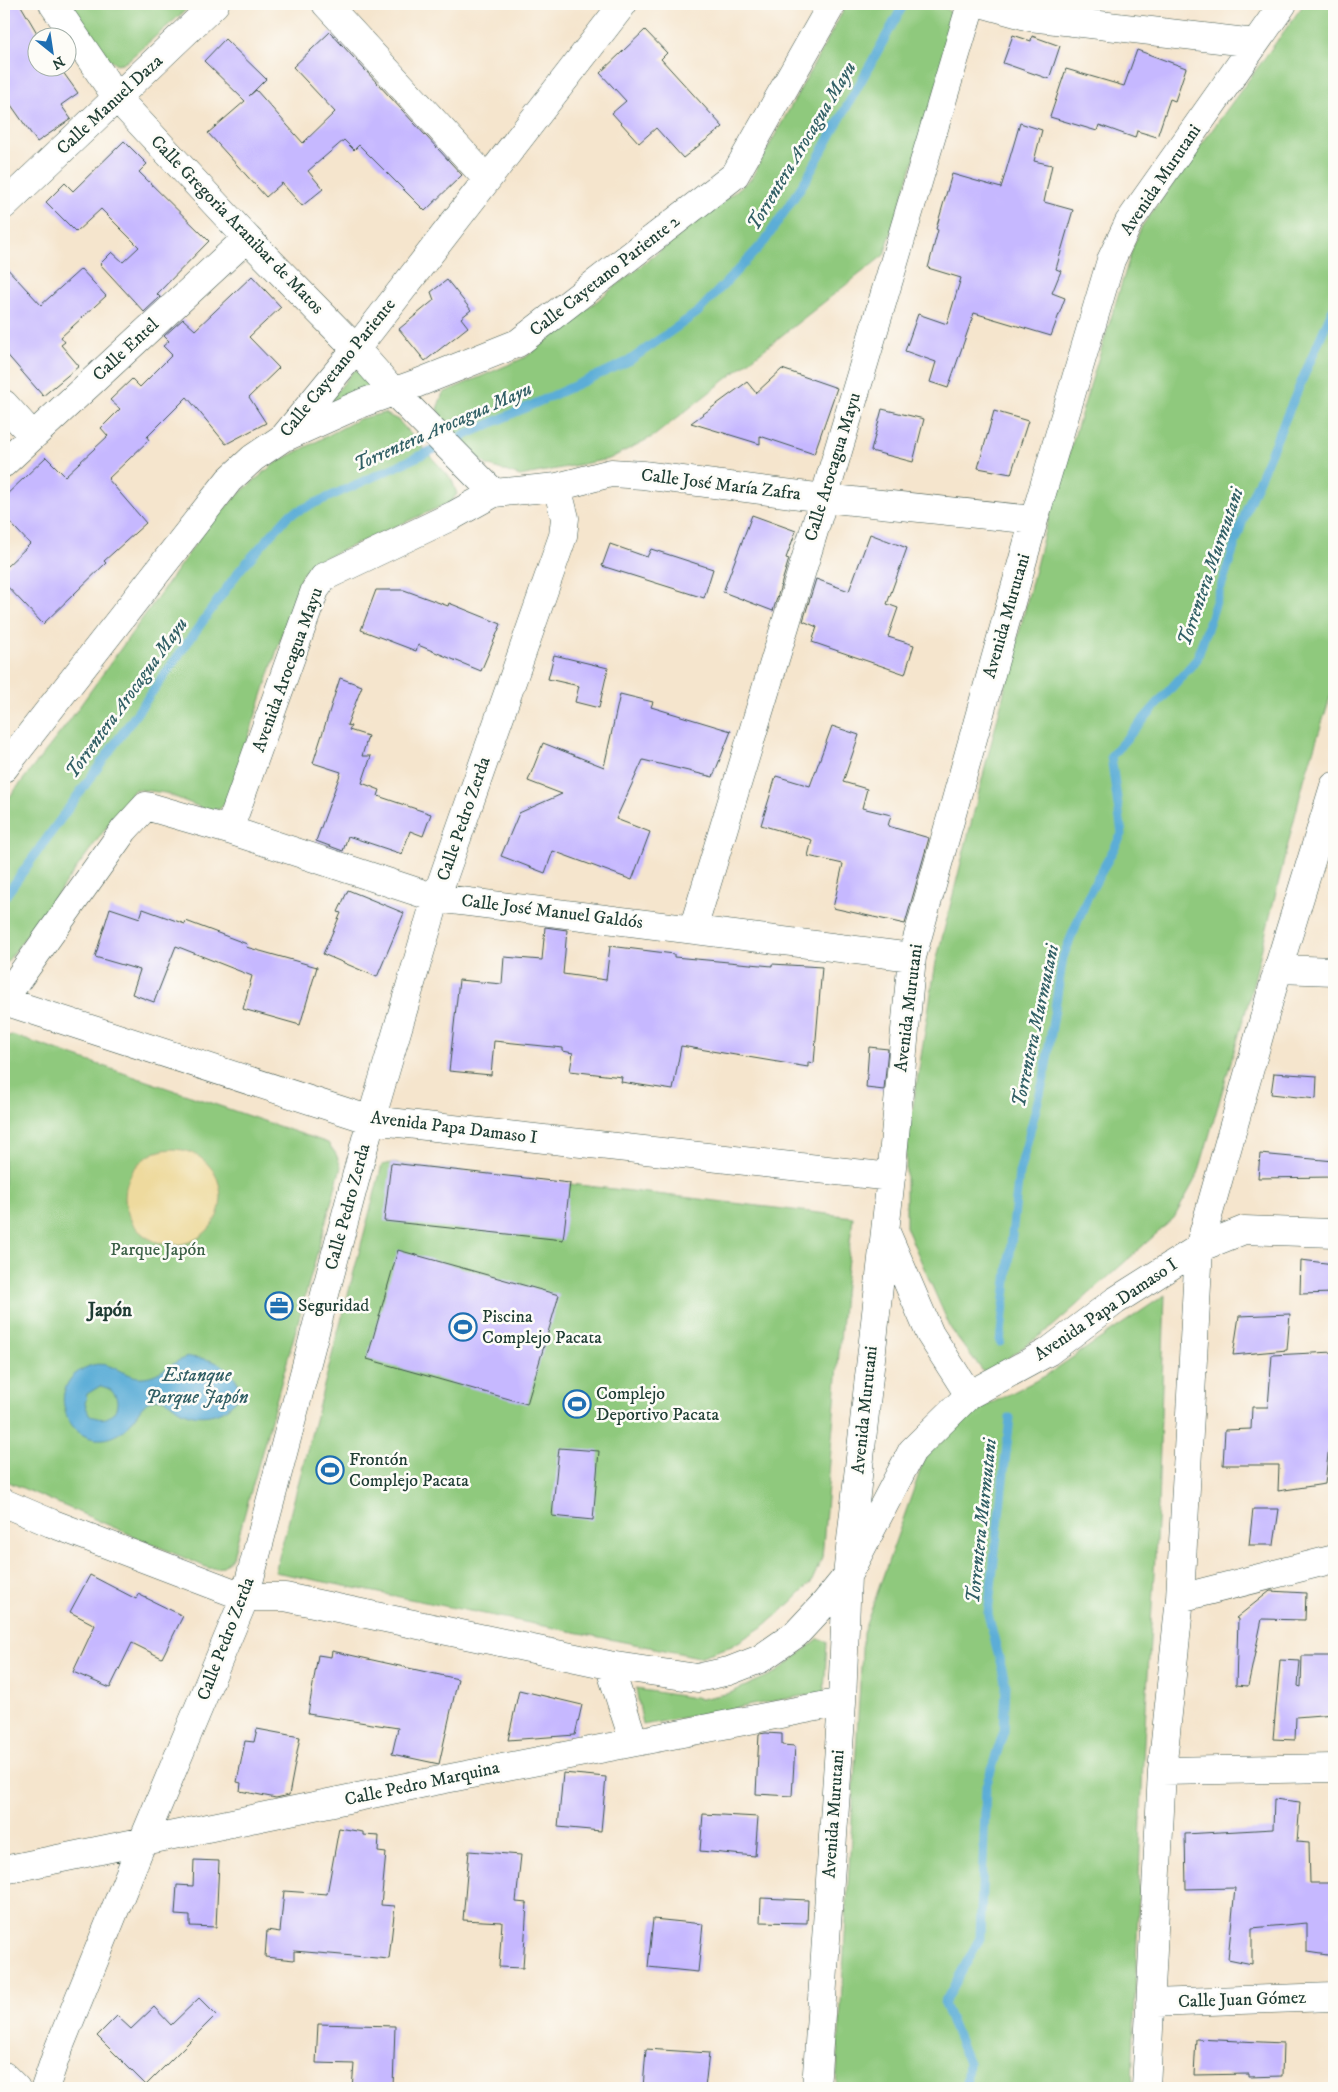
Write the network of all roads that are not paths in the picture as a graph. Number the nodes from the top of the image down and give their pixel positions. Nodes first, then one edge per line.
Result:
1 (54, 4) edge
2 (215, 4) edge
3 (326, 4) edge
4 (832, 4) edge
5 (985, 4) edge
6 (1283, 4) edge
7 (619, 5) edge
8 (1255, 43) junction
9 (117, 98) junction
10 (487, 179) junction
11 (4, 205) edge
12 (248, 238) junction
13 (356, 349) junction
14 (394, 392) junction
15 (4, 404) edge
16 (33, 436) junction
17 (284, 437) junction
18 (4, 463) edge
19 (557, 487) junction
20 (494, 493) junction
21 (824, 498) junction
22 (1034, 520) junction
23 (4, 768) edge
24 (1334, 786) edge
25 (229, 830) junction
26 (436, 898) junction
27 (693, 928) junction
28 (912, 957) junction
29 (1278, 969) junction
30 (1334, 971) edge
31 (4, 1000) edge
32 (371, 1120) junction
33 (891, 1177) junction
34 (885, 1231) junction
35 (1334, 1234) edge
36 (1199, 1248) junction
37 (969, 1395) junction
38 (4, 1503) edge
39 (1334, 1559) edge
40 (847, 1576) junction
41 (246, 1597) junction
42 (1180, 1598) junction
43 (609, 1665) junction
44 (842, 1702) junction
45 (634, 1742) junction
46 (1334, 1768) edge
47 (1162, 1770) junction
48 (142, 1843) junction
49 (4, 1870) edge
50 (1334, 1997) edge
51 (1150, 2003) junction
52 (4, 2076) edge
53 (16, 2088) edge
54 (45, 2088) edge
55 (816, 2088) edge
56 (1146, 2088) edge

1 - 9 street, Calle Gregoria Aranibar de Matos
2 - 9 street, Calle Manuel Daza
3 - 10 street
4 - 14 street, Calle Cayetano Pariente 2
5 - 8 street
5 - 21 street, Calle Arocagua Mayu
6 - 8 street, Avenida Murutani
7 - 10 street, Calle Cayetano Pariente
8 - 22 street, Avenida Murutani
9 - 11 street, Calle Manuel Daza
9 - 12 street, Calle Gregoria Aranibar de Matos
10 - 13 street, Calle Cayetano Pariente
12 - 13 street, Calle Gregoria Aranibar de Matos
12 - 16 street, Calle Entel
13 - 14 street, Calle Gregoria Aranibar de Matos
13 - 17 street, Calle Cayetano Pariente
14 - 17 street, Calle Cayetano Pariente 2
14 - 20 street, Calle Gregoria Aranibar de Matos
15 - 16 street
16 - 18 street, Calle Entel
17 - 23 street, Calle Cayetano Pariente
19 - 20 street, Calle José María Zafra
19 - 21 street, Calle José María Zafra
19 - 26 street, Calle Pedro Zerda
20 - 25 street, Avenida Arocagua Mayu
21 - 22 street, Calle José María Zafra
21 - 27 street, Calle Arocagua Mayu
22 - 28 street, Avenida Murutani
24 - 29 street
25 - 26 street, Calle José Manuel Galdós
25 - 31 street, Calle José Manuel Galdós
26 - 27 street, Calle José Manuel Galdós
26 - 32 street, Calle Pedro Zerda
27 - 28 street, Calle José Manuel Galdós
28 - 33 street, Avenida Murutani
29 - 30 street
29 - 36 street
31 - 32 street, Avenida Papa Damaso I
32 - 33 street, Avenida Papa Damaso I
32 - 41 street, Calle Pedro Zerda
33 - 34 street, Avenida Murutani
34 - 37 street
34 - 40 street, Avenida Murutani
35 - 36 street, Avenida Papa Damaso I
36 - 37 street, Avenida Papa Damaso I
36 - 42 street
37 - 40 street, Avenida Papa Damaso I
38 - 41 street
39 - 42 street
40 - 43 street
40 - 44 street, Avenida Murutani
41 - 43 street
41 - 48 street, Calle Pedro Zerda
42 - 47 street
43 - 45 street
44 - 45 street, Calle Pedro Marquina
44 - 55 street, Avenida Murutani
45 - 48 street, Calle Pedro Marquina
46 - 47 street
47 - 51 street
48 - 49 street, Calle Pedro Marquina
48 - 54 street, Calle Pedro Zerda
50 - 51 street, Calle Juan Gómez
51 - 56 street
52 - 53 street

